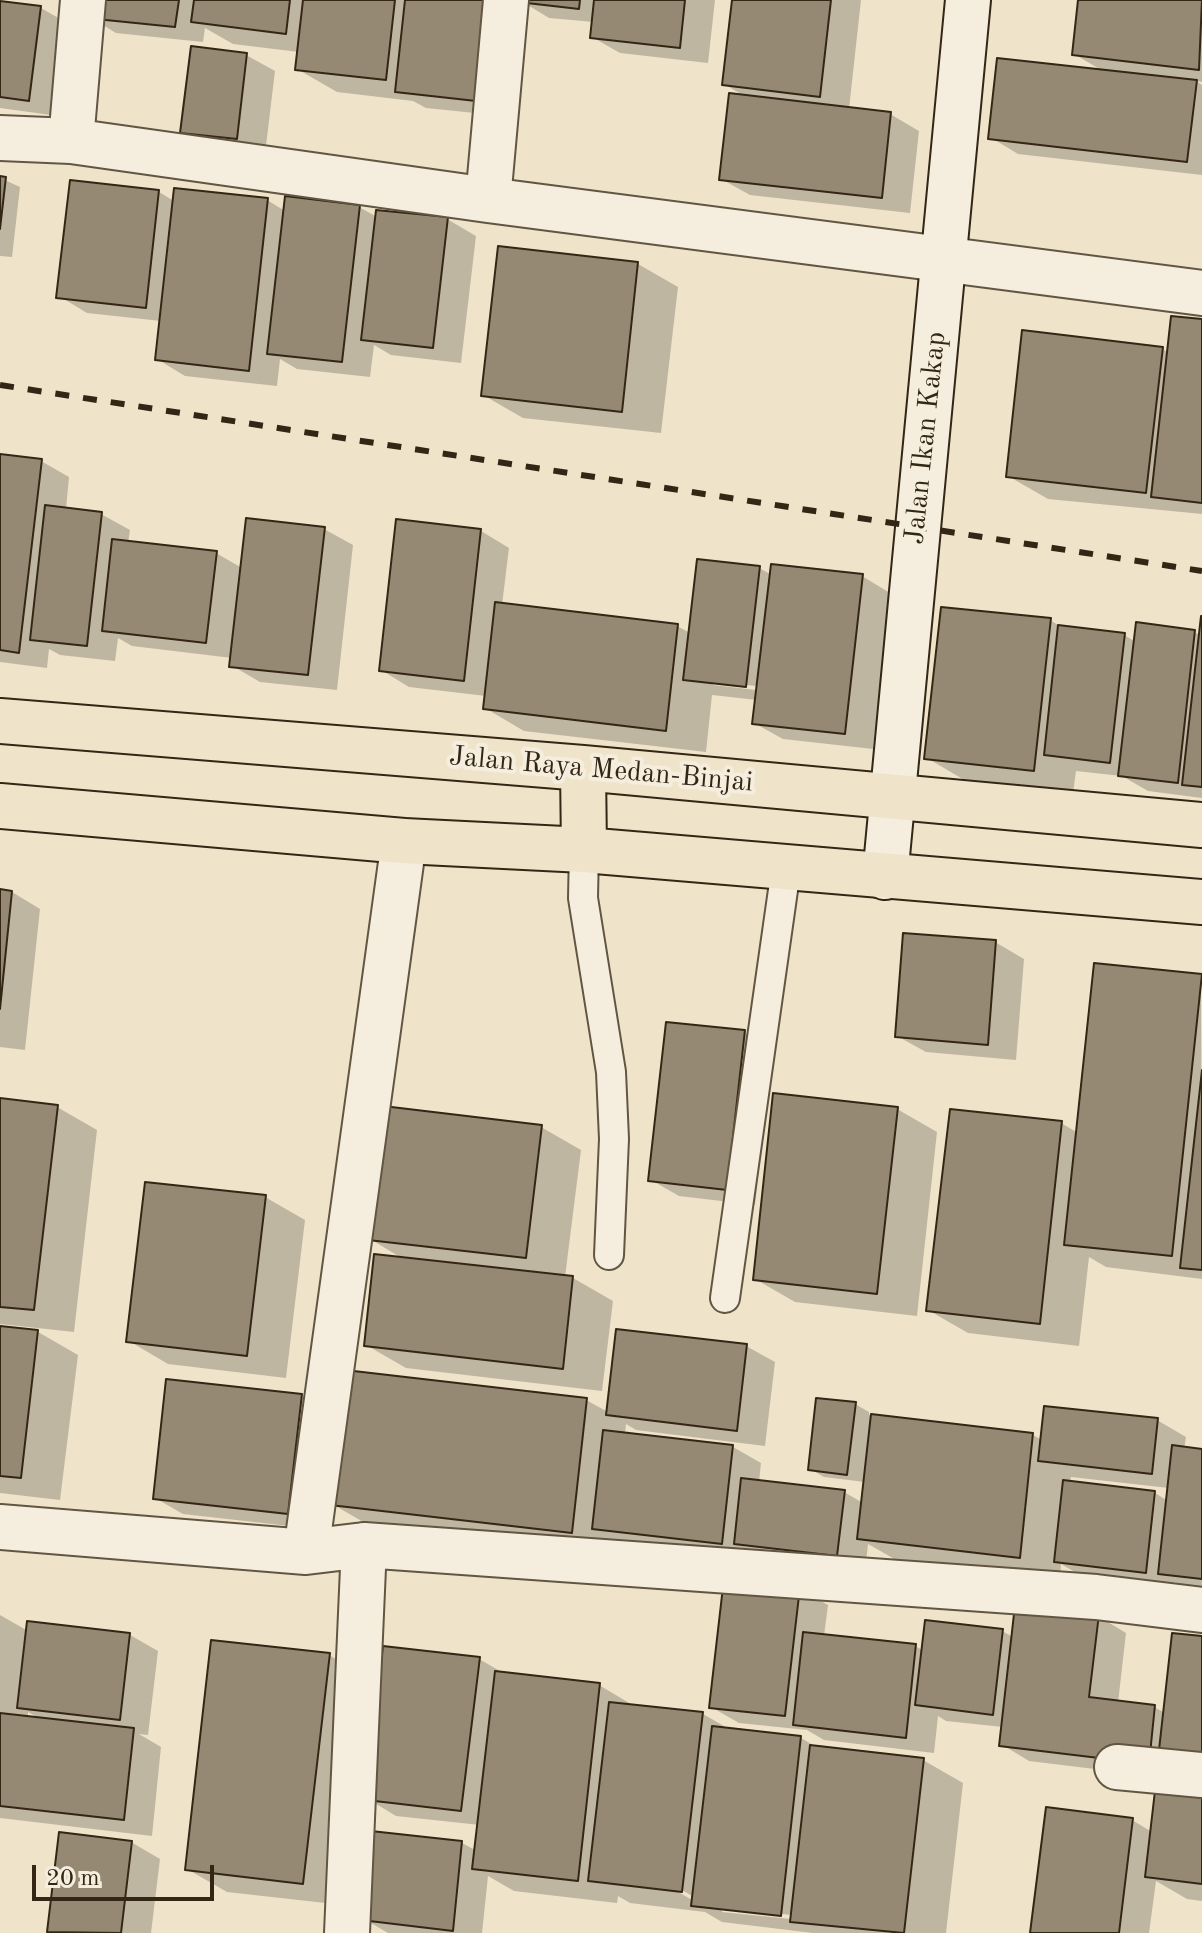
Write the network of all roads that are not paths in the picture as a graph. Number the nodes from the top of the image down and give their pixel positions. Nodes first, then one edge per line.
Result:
1 (83, 0) edge
2 (506, 0) edge
3 (968, 0) edge
4 (0, 138) edge
5 (71, 141) junction
6 (488, 200) junction
7 (943, 259) junction
8 (1202, 293) edge
9 (0, 721) edge
10 (583, 768) junction
11 (892, 796) junction
12 (0, 806) edge
13 (1202, 825) edge
14 (404, 841) junction
15 (584, 850) junction
16 (786, 869) junction
17 (885, 877) junction
18 (1202, 902) edge
19 (609, 1255) dead end
20 (725, 1298) dead end
21 (0, 1527) edge
22 (364, 1545) junction
23 (306, 1552) junction
24 (1202, 1610) edge
25 (1117, 1767) dead end
26 (1202, 1775) edge
27 (347, 1933) edge

1 - 5 street
2 - 6 street
3 - 7 street, Jalan Ikan Kakap
4 - 5 street
5 - 6 street
6 - 7 street
7 - 8 street
7 - 11 street, Jalan Ikan Kakap
9 - 10 main road, Jalan Raya Medan-Binjai
10 - 11 main road, Jalan Raya Medan-Binjai
10 - 15 main road
11 - 13 main road, Jalan Raya Medan-Binjai
11 - 17 street, Jalan Ikan Kakap
12 - 14 main road
14 - 15 main road
14 - 23 street
15 - 16 main road
15 - 19 lane
16 - 17 main road
16 - 20 lane
17 - 18 main road
21 - 23 street
22 - 23 street
22 - 24 street
22 - 27 street
25 - 26 street

